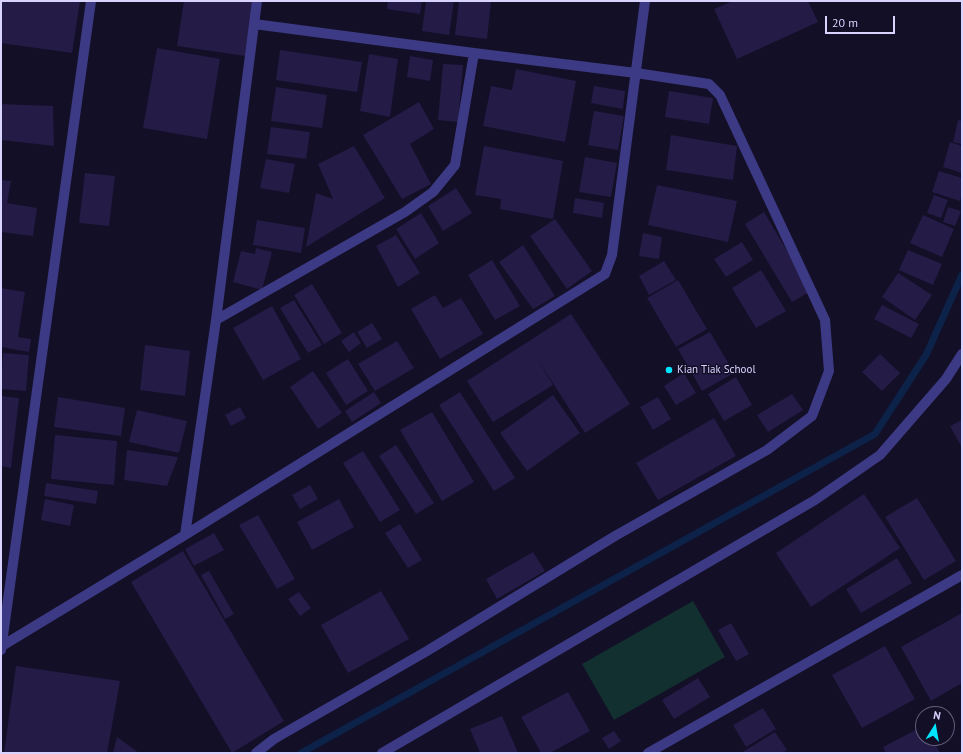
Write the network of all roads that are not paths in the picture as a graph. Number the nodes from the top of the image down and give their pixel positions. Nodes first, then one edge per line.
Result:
1 (91, 1) edge
2 (257, 1) edge
3 (645, 1) edge
4 (254, 24) junction
5 (474, 53) junction
6 (636, 72) junction
7 (216, 320) junction
8 (962, 354) edge
9 (185, 536) junction
10 (962, 575) edge
11 (2, 649) edge
12 (256, 753) edge
13 (382, 753) edge
14 (648, 753) edge

1 - 11 street
2 - 4 street
3 - 6 street
4 - 5 street
4 - 7 street
5 - 6 street
5 - 7 street
6 - 9 street
6 - 12 street
7 - 9 street
8 - 13 street
9 - 11 street
10 - 14 street

